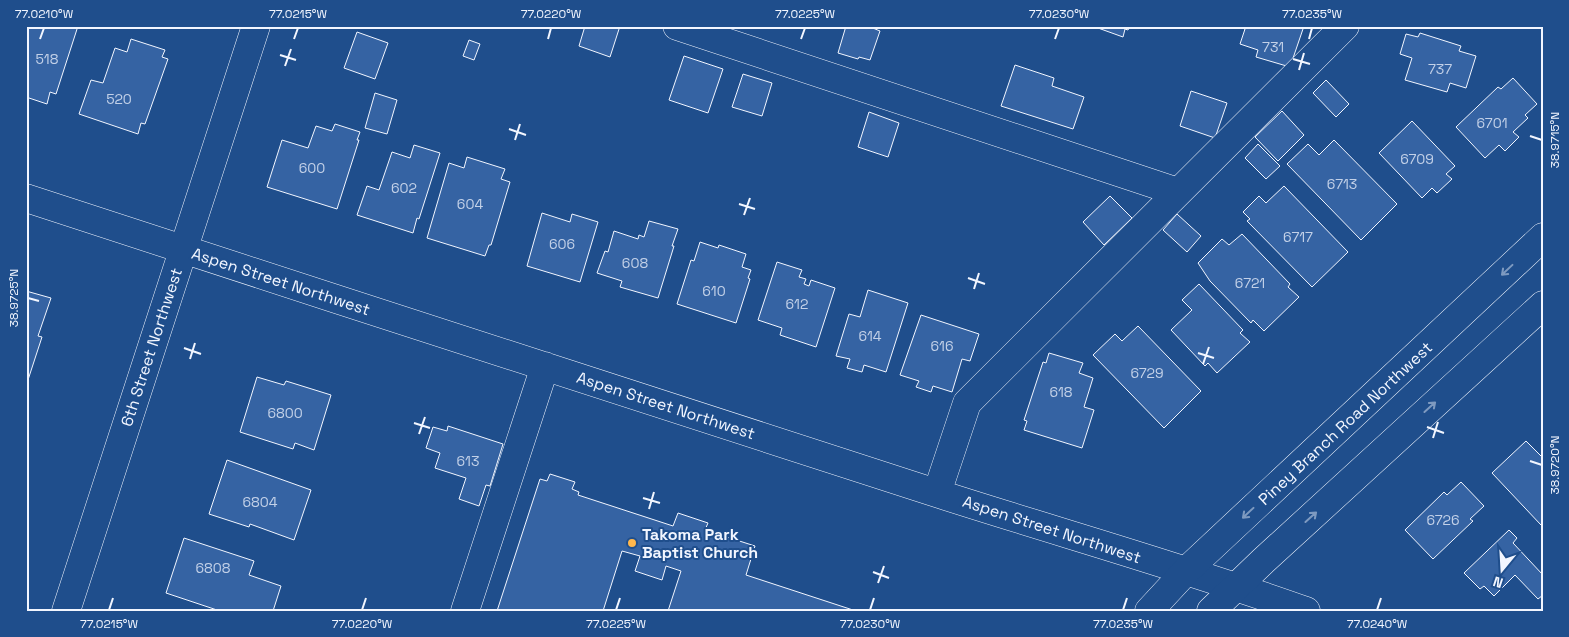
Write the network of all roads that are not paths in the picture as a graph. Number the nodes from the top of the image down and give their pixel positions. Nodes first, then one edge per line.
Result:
1 (256, 26) edge
2 (677, 26) edge
3 (1345, 26) edge
4 (1178, 192) junction
5 (26, 198) edge
6 (1543, 237) edge
7 (183, 249) junction
8 (1543, 305) edge
9 (545, 366) junction
10 (937, 493) junction
11 (1187, 570) junction
12 (1237, 586) junction
13 (66, 611) edge
14 (465, 611) edge
15 (1149, 611) edge
16 (1211, 611) edge
17 (1306, 611) edge

1 - 7 street, 6th Street Northwest
2 - 4 street
3 - 4 street
4 - 10 street
5 - 7 street, Aspen Street Northwest
6 -> 11 street, Piney Branch Road Northwest
7 - 9 street, Aspen Street Northwest
7 - 13 street, 6th Street Northwest
12 -> 8 street
9 - 10 street, Aspen Street Northwest
9 - 14 street
10 - 11 street, Aspen Street Northwest
11 - 12 street, Aspen Street Northwest
11 - 15 street, Piney Branch Road Northwest
12 - 16 street
12 - 17 street, Aspen Street Northwest

